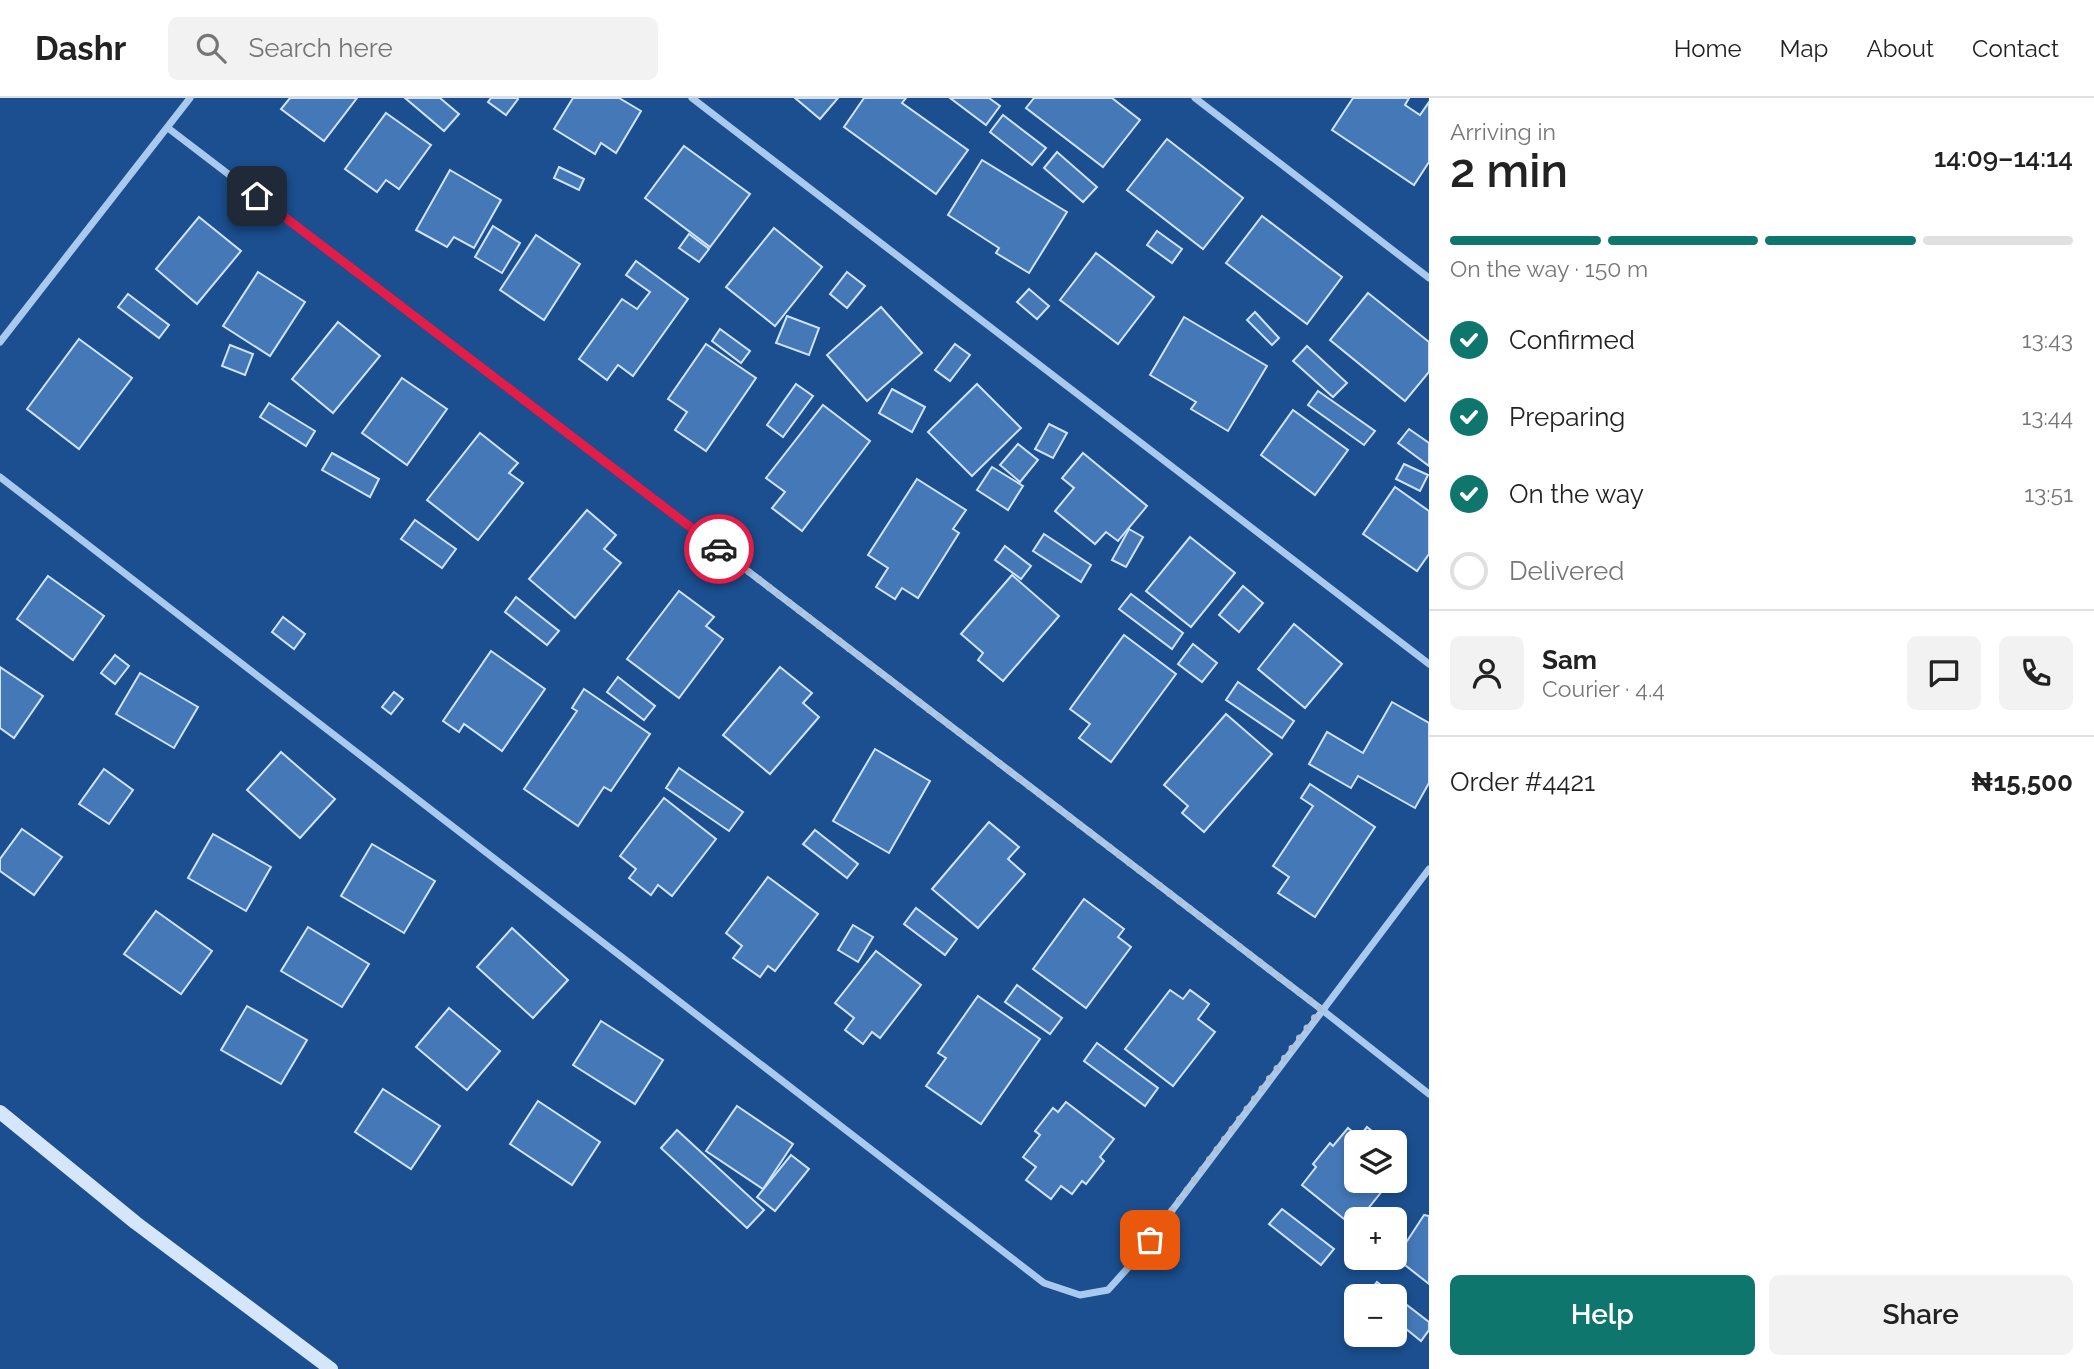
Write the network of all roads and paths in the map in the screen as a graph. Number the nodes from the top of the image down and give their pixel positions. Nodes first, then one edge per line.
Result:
1 (190, 98) edge
2 (692, 98) edge
3 (1195, 98) edge
4 (168, 128) junction
5 (1429, 278) edge
6 (0, 342) edge
7 (0, 477) edge
8 (1429, 664) edge
9 (1429, 869) edge
10 (1321, 1009) junction
11 (1429, 1094) edge
12 (0, 1112) edge
13 (331, 1369) edge

1 - 4 street
2 - 8 street
3 - 5 street
4 - 6 street
4 - 10 street
7 - 10 street
9 - 10 street
10 - 11 street
12 - 13 main road

